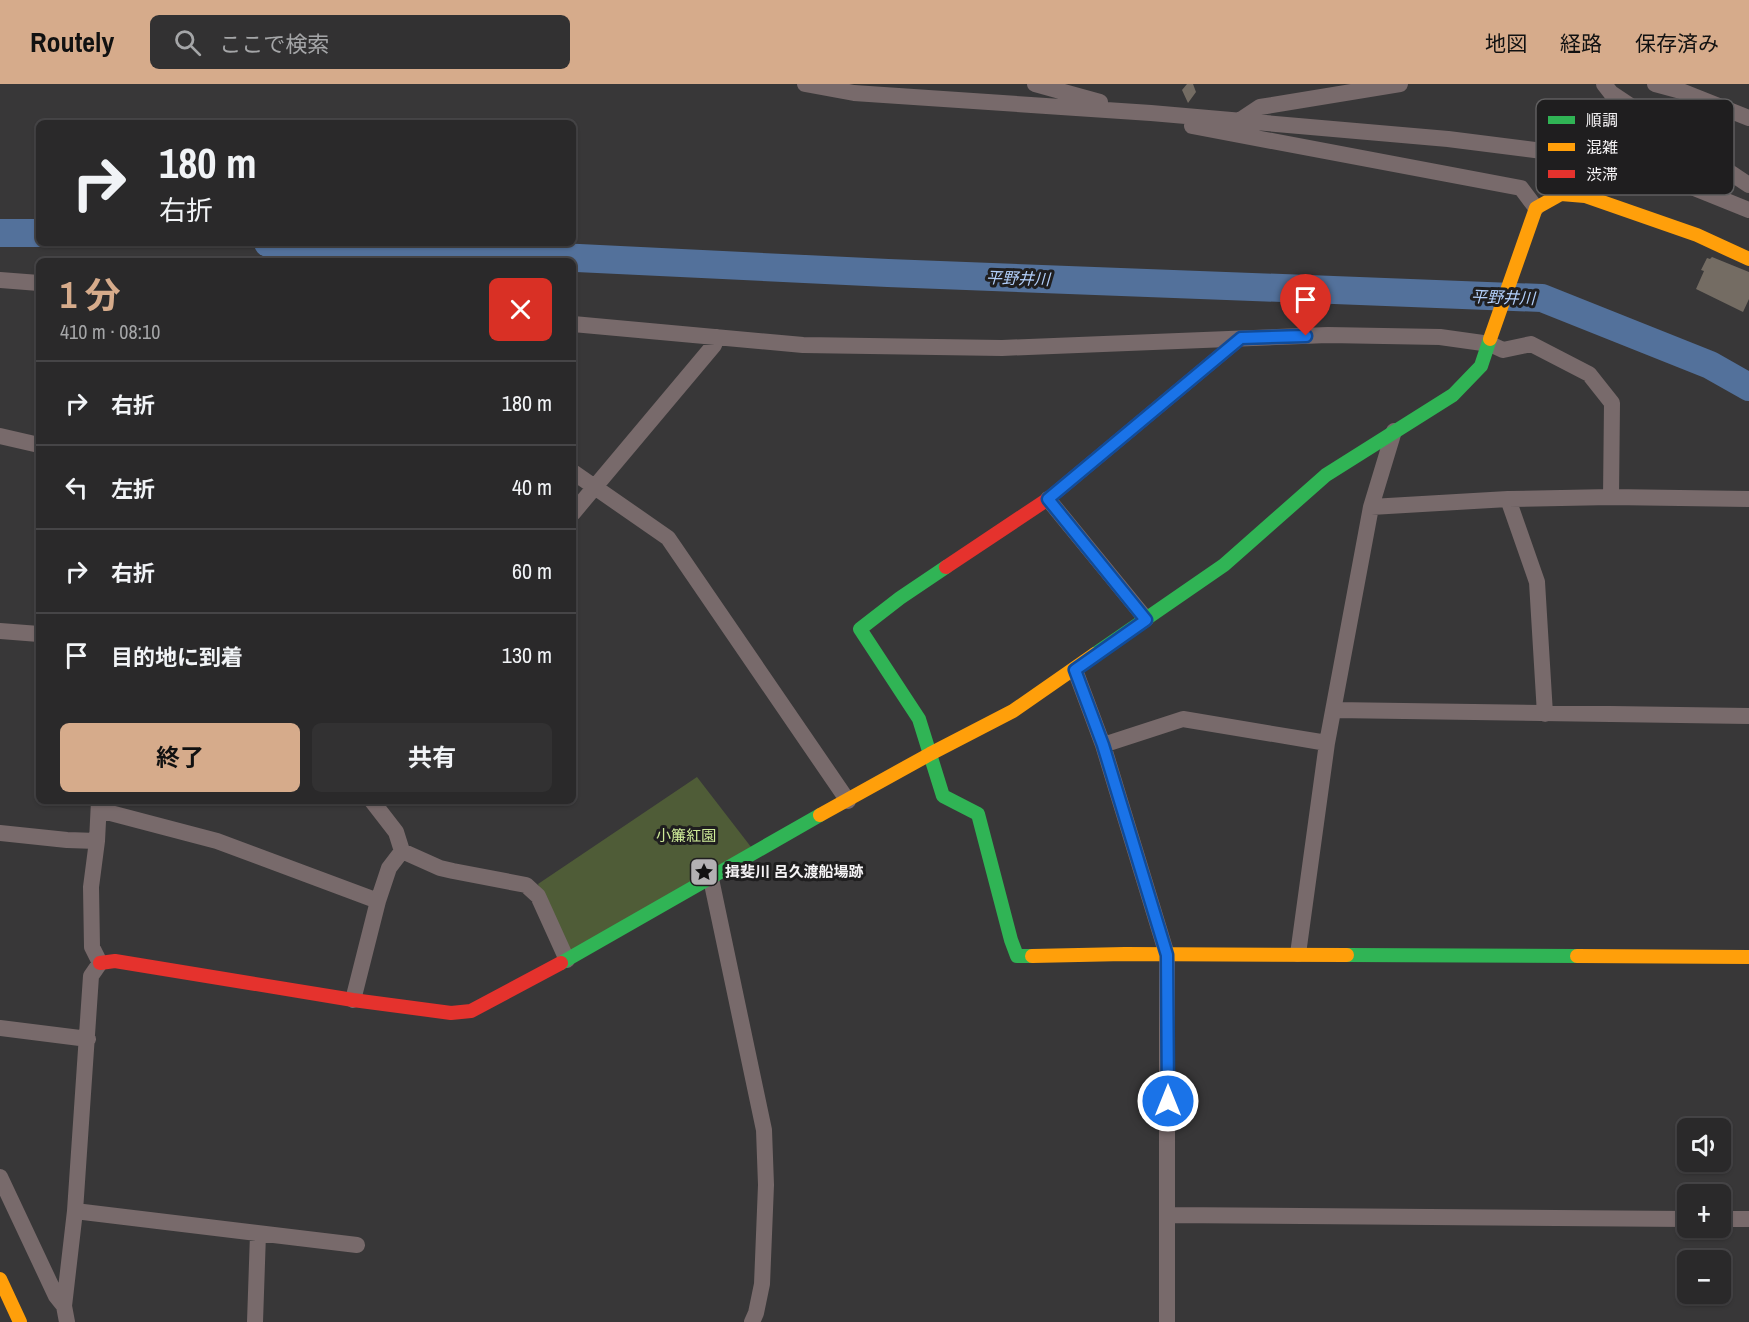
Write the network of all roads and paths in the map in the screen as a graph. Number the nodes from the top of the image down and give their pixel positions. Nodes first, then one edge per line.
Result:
1 (805, 84) edge
2 (1035, 84) edge
3 (1400, 84) edge
4 (1604, 84) edge
5 (1655, 84) edge
6 (1620, 99) edge
7 (1701, 99) edge
8 (1734, 112) edge
9 (1151, 114) junction
10 (1749, 118) edge
11 (1239, 121) junction
12 (1536, 150) edge
13 (1734, 175) edge
14 (1749, 185) edge
15 (1559, 195) edge
16 (1573, 195) edge
17 (1712, 195) edge
18 (1536, 208) junction
19 (1749, 210) edge
20 (1749, 259) edge
21 (0, 280) edge
22 (36, 283) edge
23 (576, 324) edge
24 (717, 337) junction
25 (1492, 337) junction
26 (1241, 338) junction
27 (1394, 431) junction
28 (0, 436) edge
29 (36, 444) edge
30 (576, 474) edge
31 (594, 487) junction
32 (1611, 497) junction
33 (1048, 499) junction
34 (1508, 499) junction
35 (1749, 499) edge
36 (1371, 507) junction
37 (576, 509) edge
38 (1146, 620) junction
39 (0, 631) edge
40 (36, 634) edge
41 (1075, 670) junction
42 (1334, 710) junction
43 (1545, 714) junction
44 (1749, 716) edge
45 (1327, 743) junction
46 (1103, 745) junction
47 (930, 754) junction
48 (848, 801) junction
49 (374, 804) edge
50 (99, 806) edge
51 (0, 832) edge
52 (97, 841) junction
53 (402, 851) junction
54 (711, 879) junction
55 (378, 901) junction
56 (1298, 954) junction
57 (1167, 955) junction
58 (1749, 957) edge
59 (567, 960) junction
60 (100, 963) junction
61 (353, 1000) junction
62 (0, 1029) edge
63 (88, 1039) junction
64 (0, 1177) edge
65 (75, 1211) junction
66 (1168, 1215) junction
67 (1677, 1219) edge
68 (1731, 1219) edge
69 (1749, 1219) edge
70 (258, 1234) junction
71 (357, 1245) dead end
72 (0, 1279) edge
73 (66, 1314) edge
74 (20, 1322) edge
75 (255, 1322) edge
76 (752, 1322) edge
77 (1167, 1322) edge

1 - 9 street
2 - 9 street
3 - 11 street
4 - 6 street
5 - 7 street
8 - 10 street
9 - 11 street
9 - 18 street
11 - 12 street
13 - 14 street
15 - 18 street
16 - 20 street
17 - 19 street
18 - 25 street
21 - 22 street
23 - 24 street
24 - 26 street
24 - 31 street
25 - 26 street
25 - 27 street
25 - 32 street
26 - 33 street
27 - 36 street
27 - 38 street
28 - 29 street
30 - 31 street
31 - 37 street
31 - 48 street
32 - 34 street
32 - 35 street
33 - 38 street
33 - 47 street
34 - 36 street
34 - 43 street
36 - 42 street
38 - 41 street
39 - 40 street
41 - 46 street
41 - 47 street
42 - 43 street
42 - 45 street
43 - 44 street
45 - 46 street
45 - 56 street
46 - 57 street
47 - 48 street
47 - 57 street
48 - 54 street
49 - 53 street
50 - 52 street
50 - 55 street
51 - 52 street
52 - 60 street
53 - 55 street
53 - 59 street
54 - 59 street
54 - 76 street
55 - 61 street
56 - 57 street
56 - 58 street
57 - 66 street
59 - 61 street
60 - 61 street
60 - 63 street
62 - 63 street
63 - 65 street
64 - 73 street
65 - 70 street
65 - 73 street
66 - 67 street
66 - 77 street
68 - 69 street
70 - 71 street
70 - 75 street
72 - 74 street

